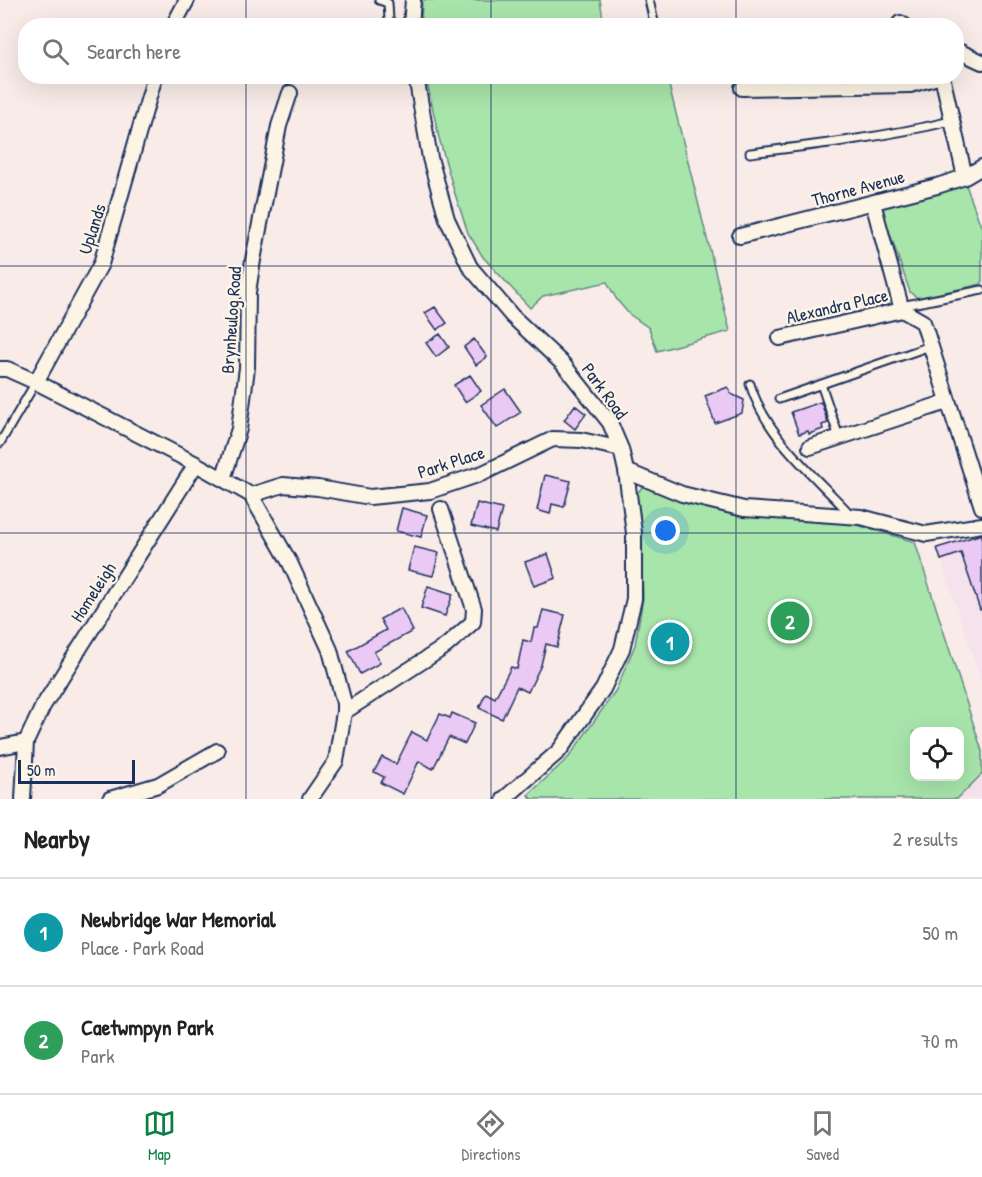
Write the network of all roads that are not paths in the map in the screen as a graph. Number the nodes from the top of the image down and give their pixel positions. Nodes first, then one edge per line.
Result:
1 (187, 0) edge
2 (379, 0) edge
3 (413, 0) edge
4 (649, 0) edge
5 (177, 18) edge
6 (389, 18) edge
7 (412, 18) edge
8 (652, 18) edge
9 (964, 54) edge
10 (982, 63) edge
11 (153, 84) edge
12 (417, 84) edge
13 (914, 84) edge
14 (944, 84) edge
15 (742, 88) dead end
16 (290, 93) dead end
17 (951, 121) junction
18 (750, 153) dead end
19 (982, 166) edge
20 (965, 177) junction
21 (873, 203) junction
22 (740, 236) dead end
23 (982, 290) edge
24 (902, 308) junction
25 (780, 338) dead end
26 (930, 346) junction
27 (0, 369) edge
28 (36, 382) junction
29 (750, 384) dead end
30 (821, 384) junction
31 (779, 399) dead end
32 (947, 402) junction
33 (839, 437) junction
34 (0, 443) edge
35 (810, 447) dead end
36 (621, 449) junction
37 (196, 464) junction
38 (626, 471) junction
39 (223, 479) junction
40 (251, 495) junction
41 (982, 507) edge
42 (441, 509) dead end
43 (853, 517) junction
44 (982, 525) edge
45 (344, 712) junction
46 (26, 742) junction
47 (0, 747) edge
48 (217, 752) dead end
49 (23, 799) edge
50 (110, 799) edge
51 (310, 799) edge
52 (504, 799) edge

1 - 5 street
2 - 6 lane
3 - 7 street
4 - 8 lane
9 - 10 street
11 - 28 street, Uplands
12 - 36 street, Park Road
13 - 15 street
14 - 17 street
16 - 39 street, Brynheulog Road
17 - 18 lane
17 - 20 street
19 - 20 street, Thorne Avenue
20 - 21 street, Thorne Avenue
21 - 22 street, Thorne Avenue
21 - 24 street
23 - 24 lane
24 - 25 street, Alexandra Place
24 - 26 street, Alexandra Place
26 - 30 lane
26 - 32 street, Alexandra Place
27 - 28 street
28 - 34 lane
28 - 37 street
29 - 43 lane
30 - 31 lane
30 - 33 lane
32 - 33 street
32 - 41 street, Alexandra Place
33 - 35 street
36 - 38 street, Park Road
36 - 40 street, Park Place
37 - 39 street
37 - 46 street, Homeleigh
38 - 43 street
38 - 52 street, Park Road
39 - 40 street
40 - 45 street
42 - 45 street
43 - 44 street
45 - 51 street
46 - 47 street
46 - 49 street, Homeleigh
48 - 50 street

